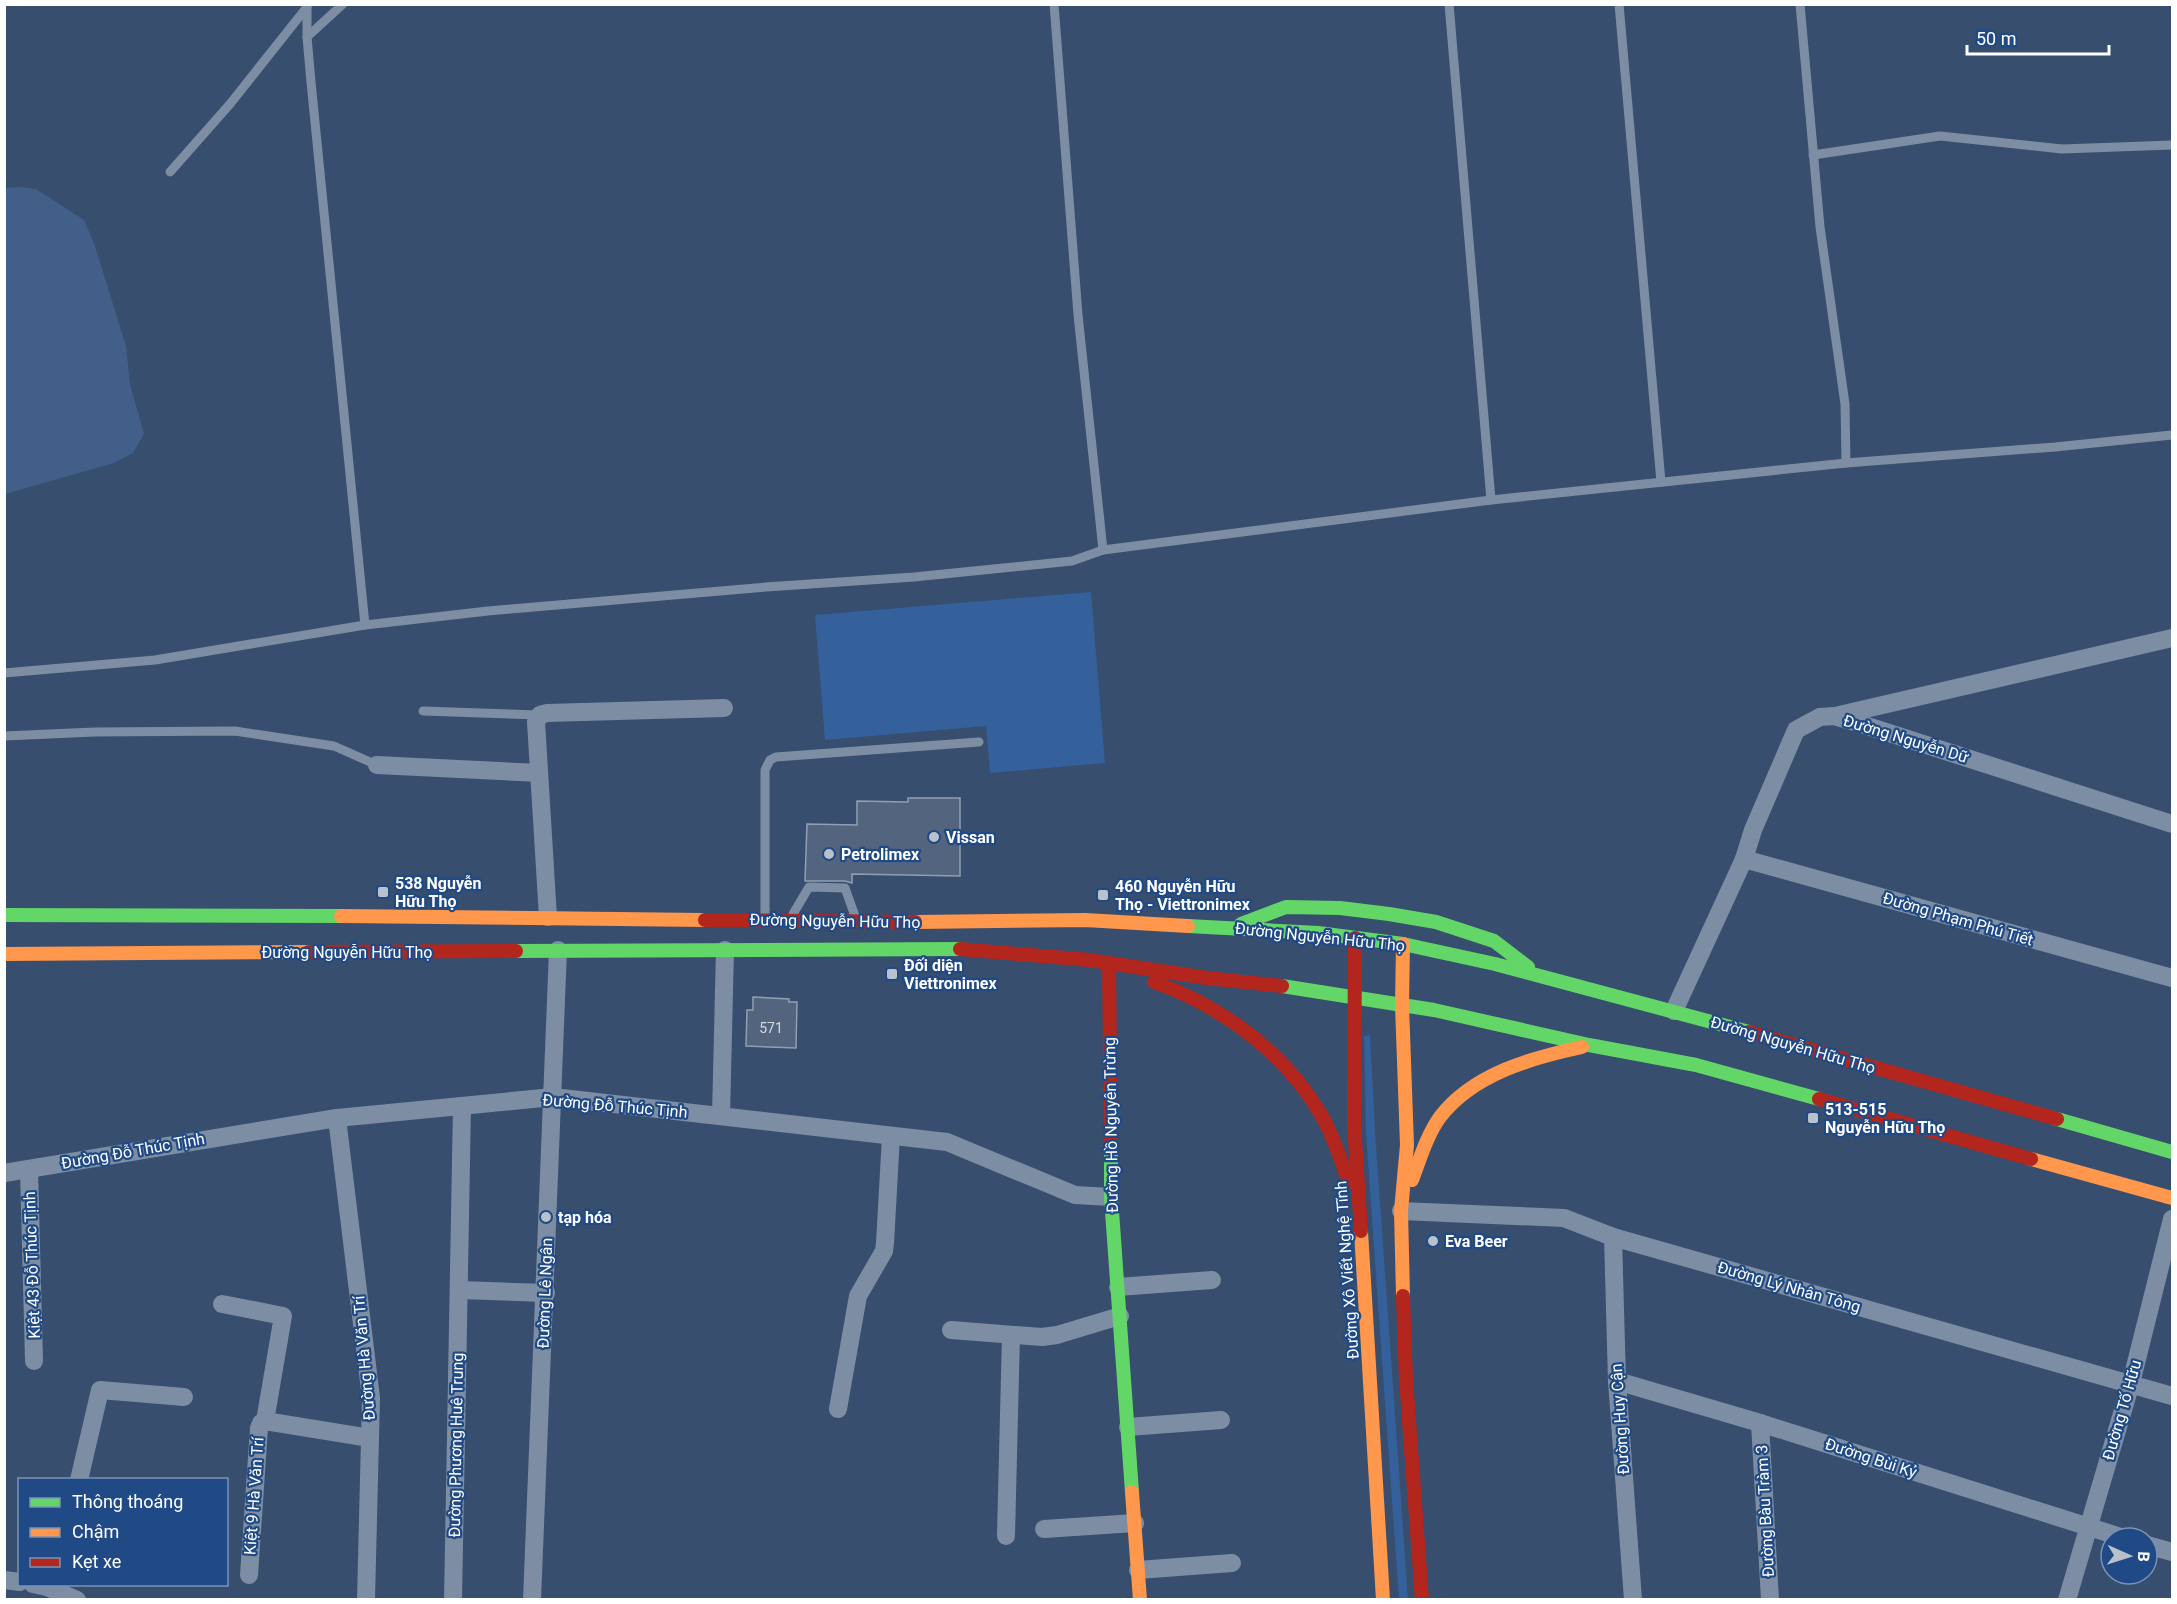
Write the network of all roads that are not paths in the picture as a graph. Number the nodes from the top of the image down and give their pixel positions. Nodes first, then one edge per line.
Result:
1 (343, 4) edge
2 (1054, 4) edge
3 (1449, 4) edge
4 (1618, 4) edge
5 (1800, 4) edge
6 (307, 6) edge
7 (307, 37) junction
8 (2172, 145) edge
9 (1813, 155) junction
10 (170, 172) dead end
11 (2172, 435) edge
12 (1846, 463) junction
13 (1661, 482) junction
14 (1491, 500) junction
15 (1102, 550) junction
16 (365, 625) junction
17 (2172, 638) edge
18 (4, 673) edge
19 (724, 708) dead end
20 (423, 711) dead end
21 (540, 715) junction
22 (1834, 716) junction
23 (4, 736) edge
24 (979, 742) dead end
25 (377, 765) joint
26 (539, 772) junction
27 (2172, 824) edge
28 (1744, 859) junction
29 (4, 915) edge
30 (548, 917) junction
31 (765, 920) junction
32 (789, 920) junction
33 (856, 921) junction
34 (1231, 927) junction
35 (1355, 938) junction
36 (1403, 944) junction
37 (558, 950) junction
38 (724, 950) junction
39 (4, 954) edge
40 (1109, 964) junction
41 (1540, 976) junction
42 (2172, 978) edge
43 (1354, 997) junction
44 (1402, 1005) junction
45 (1674, 1011) junction
46 (1588, 1045) junction
47 (553, 1097) junction
48 (462, 1106) junction
49 (721, 1116) junction
50 (337, 1118) junction
51 (891, 1136) junction
52 (2172, 1152) edge
53 (29, 1169) junction
54 (4, 1173) edge
55 (1111, 1197) junction
56 (2172, 1198) edge
57 (1360, 1208) junction
58 (1401, 1211) junction
59 (2172, 1219) edge
60 (1613, 1237) junction
61 (1212, 1280) dead end
62 (1118, 1287) junction
63 (460, 1290) junction
64 (546, 1293) junction
65 (222, 1304) dead end
66 (1120, 1316) junction
67 (951, 1330) dead end
68 (1011, 1335) junction
69 (34, 1361) dead end
70 (1617, 1381) junction
71 (2131, 1383) junction
72 (2172, 1396) edge
73 (184, 1397) dead end
74 (838, 1409) dead end
75 (1221, 1420) dead end
76 (266, 1421) junction
77 (1760, 1423) junction
78 (1128, 1427) junction
79 (370, 1438) junction
80 (78, 1478) edge
81 (1135, 1522) junction
82 (2087, 1527) junction
83 (1044, 1529) dead end
84 (2099, 1531) edge
85 (1006, 1536) dead end
86 (1232, 1563) dead end
87 (1138, 1570) junction
88 (249, 1575) dead end
89 (44, 1586) edge
90 (77, 1599) edge
91 (366, 1599) edge
92 (453, 1599) edge
93 (532, 1599) edge
94 (1140, 1599) edge
95 (1383, 1599) edge
96 (1422, 1599) edge
97 (1633, 1599) edge
98 (1770, 1599) edge
99 (2067, 1599) edge

1 - 7 lane
2 - 15 lane
3 - 14 lane
4 - 13 lane
5 - 9 lane
6 - 7 lane
6 - 10 lane
7 - 16 lane
8 - 9 lane
9 - 12 lane
11 - 12 lane
12 - 13 lane
13 - 14 lane
14 - 15 lane
15 - 16 lane
16 - 18 lane
17 - 22 street
19 - 21 street
20 - 21 lane
21 - 26 street
22 - 27 street, Đường Nguyễn Dữ
22 - 28 street, Đường Nguyễn Dữ
23 - 25 lane
24 - 31 lane
25 - 26 street
26 - 30 street
28 - 42 street, Đường Phạm Phú Tiết
28 - 45 street, Đường Nguyễn Dữ
29 - 30 main road, Đường Nguyễn Hữu Thọ
30 - 31 main road, Đường Nguyễn Hữu Thọ
31 - 32 main road, Đường Nguyễn Hữu Thọ
32 - 33 main road, Đường Nguyễn Hữu Thọ
32 - 33 lane
33 - 34 main road, Đường Nguyễn Hữu Thọ
34 - 35 main road, Đường Nguyễn Hữu Thọ
34 - 41 main road
35 - 36 main road, Đường Nguyễn Hữu Thọ
35 - 43 main road, Đường Xô Viết Nghệ Tĩnh
36 - 41 main road, Đường Nguyễn Hữu Thọ
36 - 44 main road
37 - 38 main road, Đường Nguyễn Hữu Thọ
37 - 39 main road, Đường Nguyễn Hữu Thọ
37 - 47 street, Đường Lê Ngân
38 - 40 main road, Đường Nguyễn Hữu Thọ
38 - 49 street
40 - 43 main road, Đường Nguyễn Hữu Thọ
40 - 55 main road, Đường Hồ Nguyên Trừng
40 - 57 main road
41 - 45 main road, Đường Nguyễn Hữu Thọ
43 - 44 main road, Đường Nguyễn Hữu Thọ
43 - 57 main road, Đường Xô Viết Nghệ Tĩnh
44 - 46 main road, Đường Nguyễn Hữu Thọ
44 - 58 main road
45 - 52 main road, Đường Nguyễn Hữu Thọ
46 - 56 main road, Đường Nguyễn Hữu Thọ
46 - 58 main road
47 - 48 street, Đường Đỗ Thúc Tịnh
47 - 49 street, Đường Đỗ Thúc Tịnh
47 - 64 street, Đường Lê Ngân
48 - 50 street, Đường Đỗ Thúc Tịnh
48 - 63 street, Đường Phương Huê Trung
49 - 51 street, Đường Đỗ Thúc Tịnh
50 - 53 street, Đường Đỗ Thúc Tịnh
50 - 79 street, Đường Hà Văn Trí
51 - 55 street, Đường Đỗ Thúc Tịnh
51 - 74 street
53 - 54 street, Đường Đỗ Thúc Tịnh
53 - 69 street, Kiệt 43 Đỗ Thúc Tịnh
55 - 62 main road, Đường Hồ Nguyên Trừng
57 - 95 main road, Đường Xô Viết Nghệ Tĩnh
58 - 60 street, Đường Lý Nhân Tông
58 - 96 main road
59 - 71 street, Đường Tố Hữu
60 - 70 street, Đường Huy Cận
60 - 71 street, Đường Lý Nhân Tông
61 - 62 street
62 - 66 main road, Đường Hồ Nguyên Trừng
63 - 64 street
63 - 92 street, Đường Phương Huê Trung
64 - 93 street, Đường Lê Ngân
65 - 76 street, Kiệt 9 Hà Văn Trí
66 - 68 street
66 - 78 main road, Đường Hồ Nguyên Trừng
67 - 68 street
68 - 85 street
70 - 77 street, Đường Bùi Kỷ
70 - 97 street, Đường Huy Cận
71 - 72 street, Đường Lý Nhân Tông
71 - 82 street, Đường Tố Hữu
73 - 80 street
75 - 78 street
76 - 79 street, Kiệt 9 Hà Văn Trí
76 - 88 street, Kiệt 9 Hà Văn Trí
77 - 82 street, Đường Bùi Kỷ
77 - 98 street, Đường Bàu Tràm 3
78 - 81 main road, Đường Hồ Nguyên Trừng
79 - 91 street, Đường Hà Văn Trí
81 - 83 street
81 - 87 main road, Đường Hồ Nguyên Trừng
82 - 84 street, Đường Bùi Kỷ
82 - 99 street, Đường Tố Hữu
86 - 87 street
87 - 94 main road, Đường Hồ Nguyên Trừng
89 - 90 street

